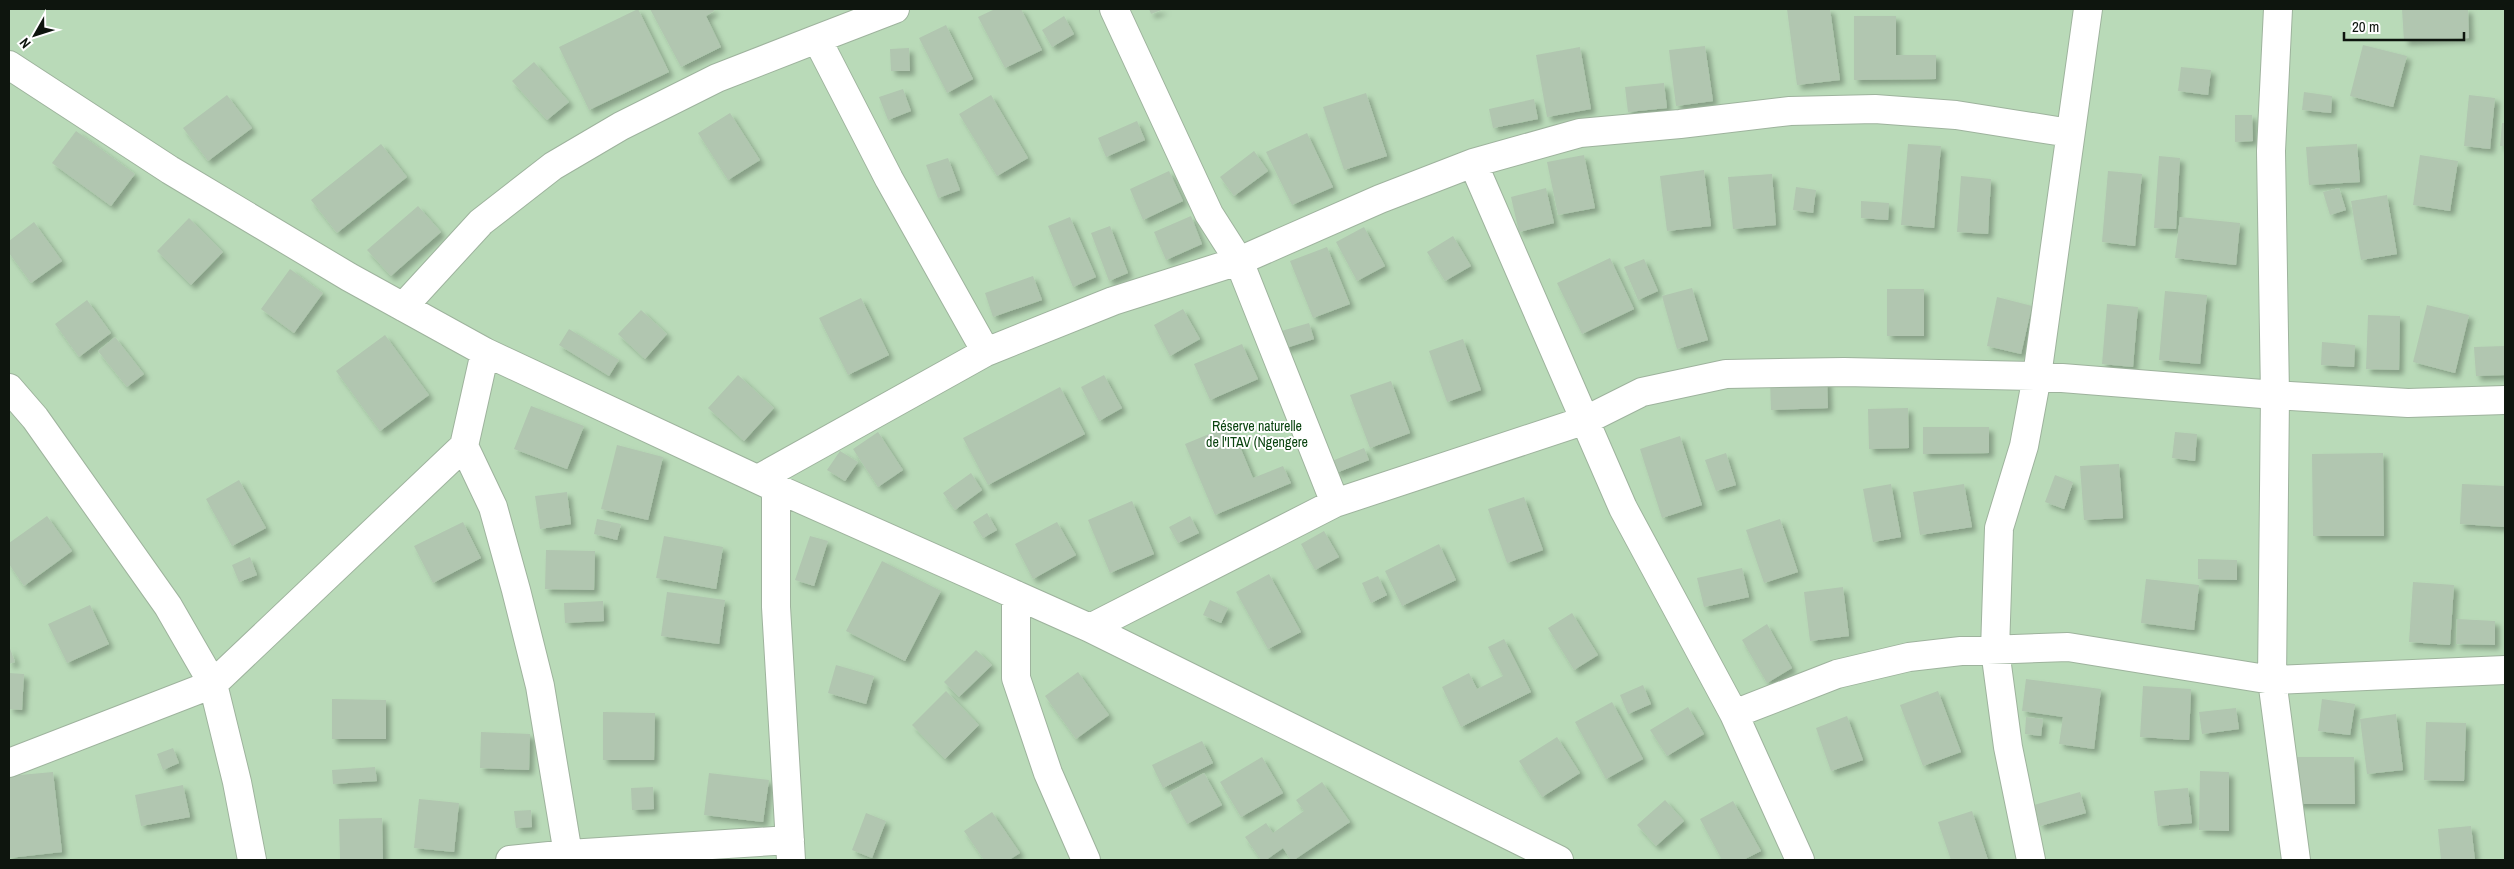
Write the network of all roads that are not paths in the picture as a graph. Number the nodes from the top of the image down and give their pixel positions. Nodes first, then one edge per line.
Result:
1 (895, 9) edge
2 (1114, 9) edge
3 (2088, 9) edge
4 (2278, 9) edge
5 (817, 38) junction
6 (9, 65) edge
7 (2070, 133) junction
8 (1473, 163) junction
9 (1239, 260) junction
10 (402, 307) junction
11 (485, 352) junction
12 (986, 352) junction
13 (2037, 376) junction
14 (9, 388) edge
15 (2275, 395) junction
16 (2505, 400) edge
17 (1586, 420) junction
18 (464, 446) junction
19 (767, 484) junction
20 (1335, 503) junction
21 (1016, 595) junction
22 (1090, 628) junction
23 (1995, 650) junction
24 (2505, 670) edge
25 (2272, 680) junction
26 (213, 684) junction
27 (1734, 714) junction
28 (9, 763) edge
29 (790, 850) edge
30 (569, 857) edge
31 (252, 860) edge
32 (510, 860) edge
33 (1086, 860) edge
34 (1558, 860) edge
35 (1800, 860) edge
36 (2032, 860) edge
37 (2296, 860) edge

1 - 5 street
2 - 9 street
3 - 7 street
4 - 15 street
5 - 10 street
5 - 12 street
6 - 10 street
7 - 8 street
7 - 13 street
8 - 9 street
8 - 17 street
9 - 12 street
9 - 20 street
10 - 11 street
11 - 18 street
11 - 19 street
12 - 19 street
13 - 15 street
13 - 17 street
13 - 23 street
14 - 26 street
15 - 16 street
15 - 25 street
17 - 20 street
17 - 27 street
18 - 26 street
18 - 30 street
19 - 21 street
19 - 29 street
20 - 22 street
21 - 22 street
21 - 33 street
22 - 34 street
23 - 25 street
23 - 27 street
23 - 36 street
24 - 25 street
25 - 37 street
26 - 28 street
26 - 31 street
27 - 35 street
29 - 30 street
30 - 32 street

